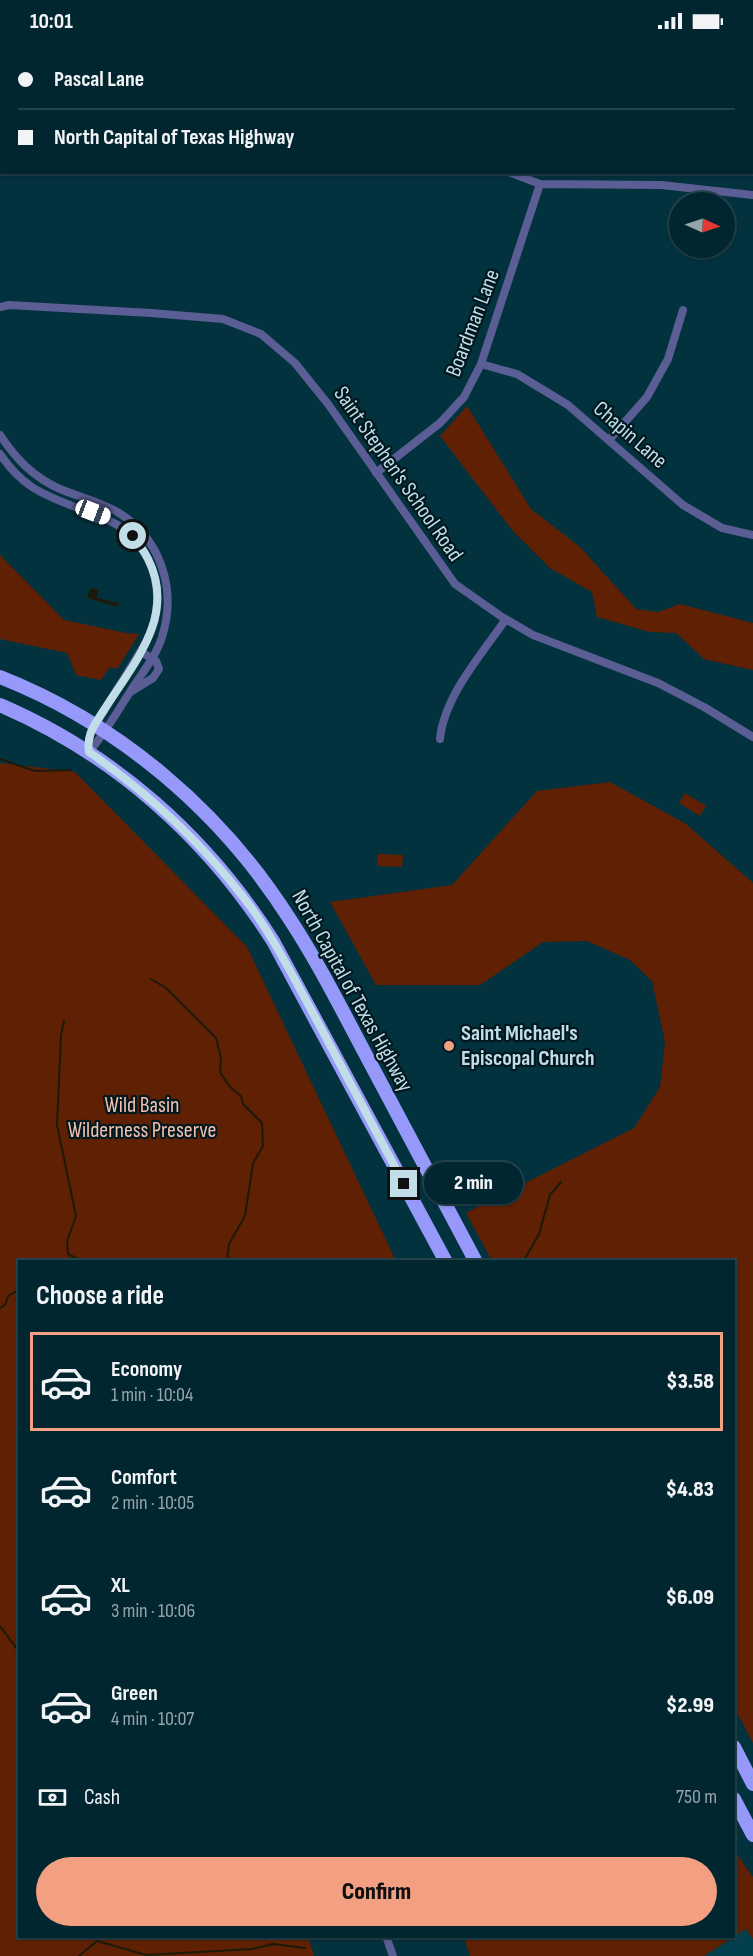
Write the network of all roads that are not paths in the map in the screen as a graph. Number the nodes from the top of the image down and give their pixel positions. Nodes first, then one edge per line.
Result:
1 (514, 174) edge
2 (540, 184) junction
3 (753, 195) edge
4 (0, 307) edge
5 (683, 310) dead end
6 (481, 364) junction
7 (0, 435) edge
8 (609, 440) junction
9 (0, 454) edge
10 (376, 473) junction
11 (85, 498) junction
12 (80, 507) junction
13 (753, 535) edge
14 (148, 540) junction
15 (140, 546) junction
16 (506, 619) junction
17 (151, 634) junction
18 (161, 639) junction
19 (141, 652) junction
20 (152, 658) junction
21 (0, 677) edge
22 (128, 696) junction
23 (0, 705) edge
24 (100, 728) junction
25 (753, 737) edge
26 (440, 739) dead end
27 (89, 752) junction
28 (448, 1209) junction
29 (425, 1222) junction
30 (445, 1260) edge
31 (475, 1260) edge
32 (735, 1749) edge
33 (753, 1784) edge
34 (735, 1801) edge
35 (753, 1835) edge
36 (387, 1938) edge
37 (393, 1956) edge

1 - 2 street
2 - 3 street
2 - 6 street, Boardman Lane
4 - 10 street, Saint Stephen's School Road
5 - 8 street
6 - 8 street, Chapin Lane
6 - 10 street, Boardman Lane
7 - 11 street
8 - 13 street, Chapin Lane
9 - 12 street
10 - 16 street, Saint Stephen's School Road
11 - 12 street
11 - 14 street
12 - 15 street
14 - 15 street
14 - 18 street
15 - 17 street
16 - 25 street, Saint Stephen's School Road
16 - 26 street
17 - 18 street
17 - 19 street
18 - 20 street
19 - 20 street
19 - 24 street
20 - 22 street
20 - 22 street
21 - 24 highway, North Capital of Texas Highway
22 - 24 street
23 - 27 highway, North Capital of Texas Highway
24 - 27 street
24 - 28 highway, North Capital of Texas Highway
27 - 29 highway, North Capital of Texas Highway
28 - 29 highway
28 - 31 highway, North Capital of Texas Highway
29 - 30 highway, North Capital of Texas Highway
32 - 33 highway
34 - 35 highway
36 - 37 street

